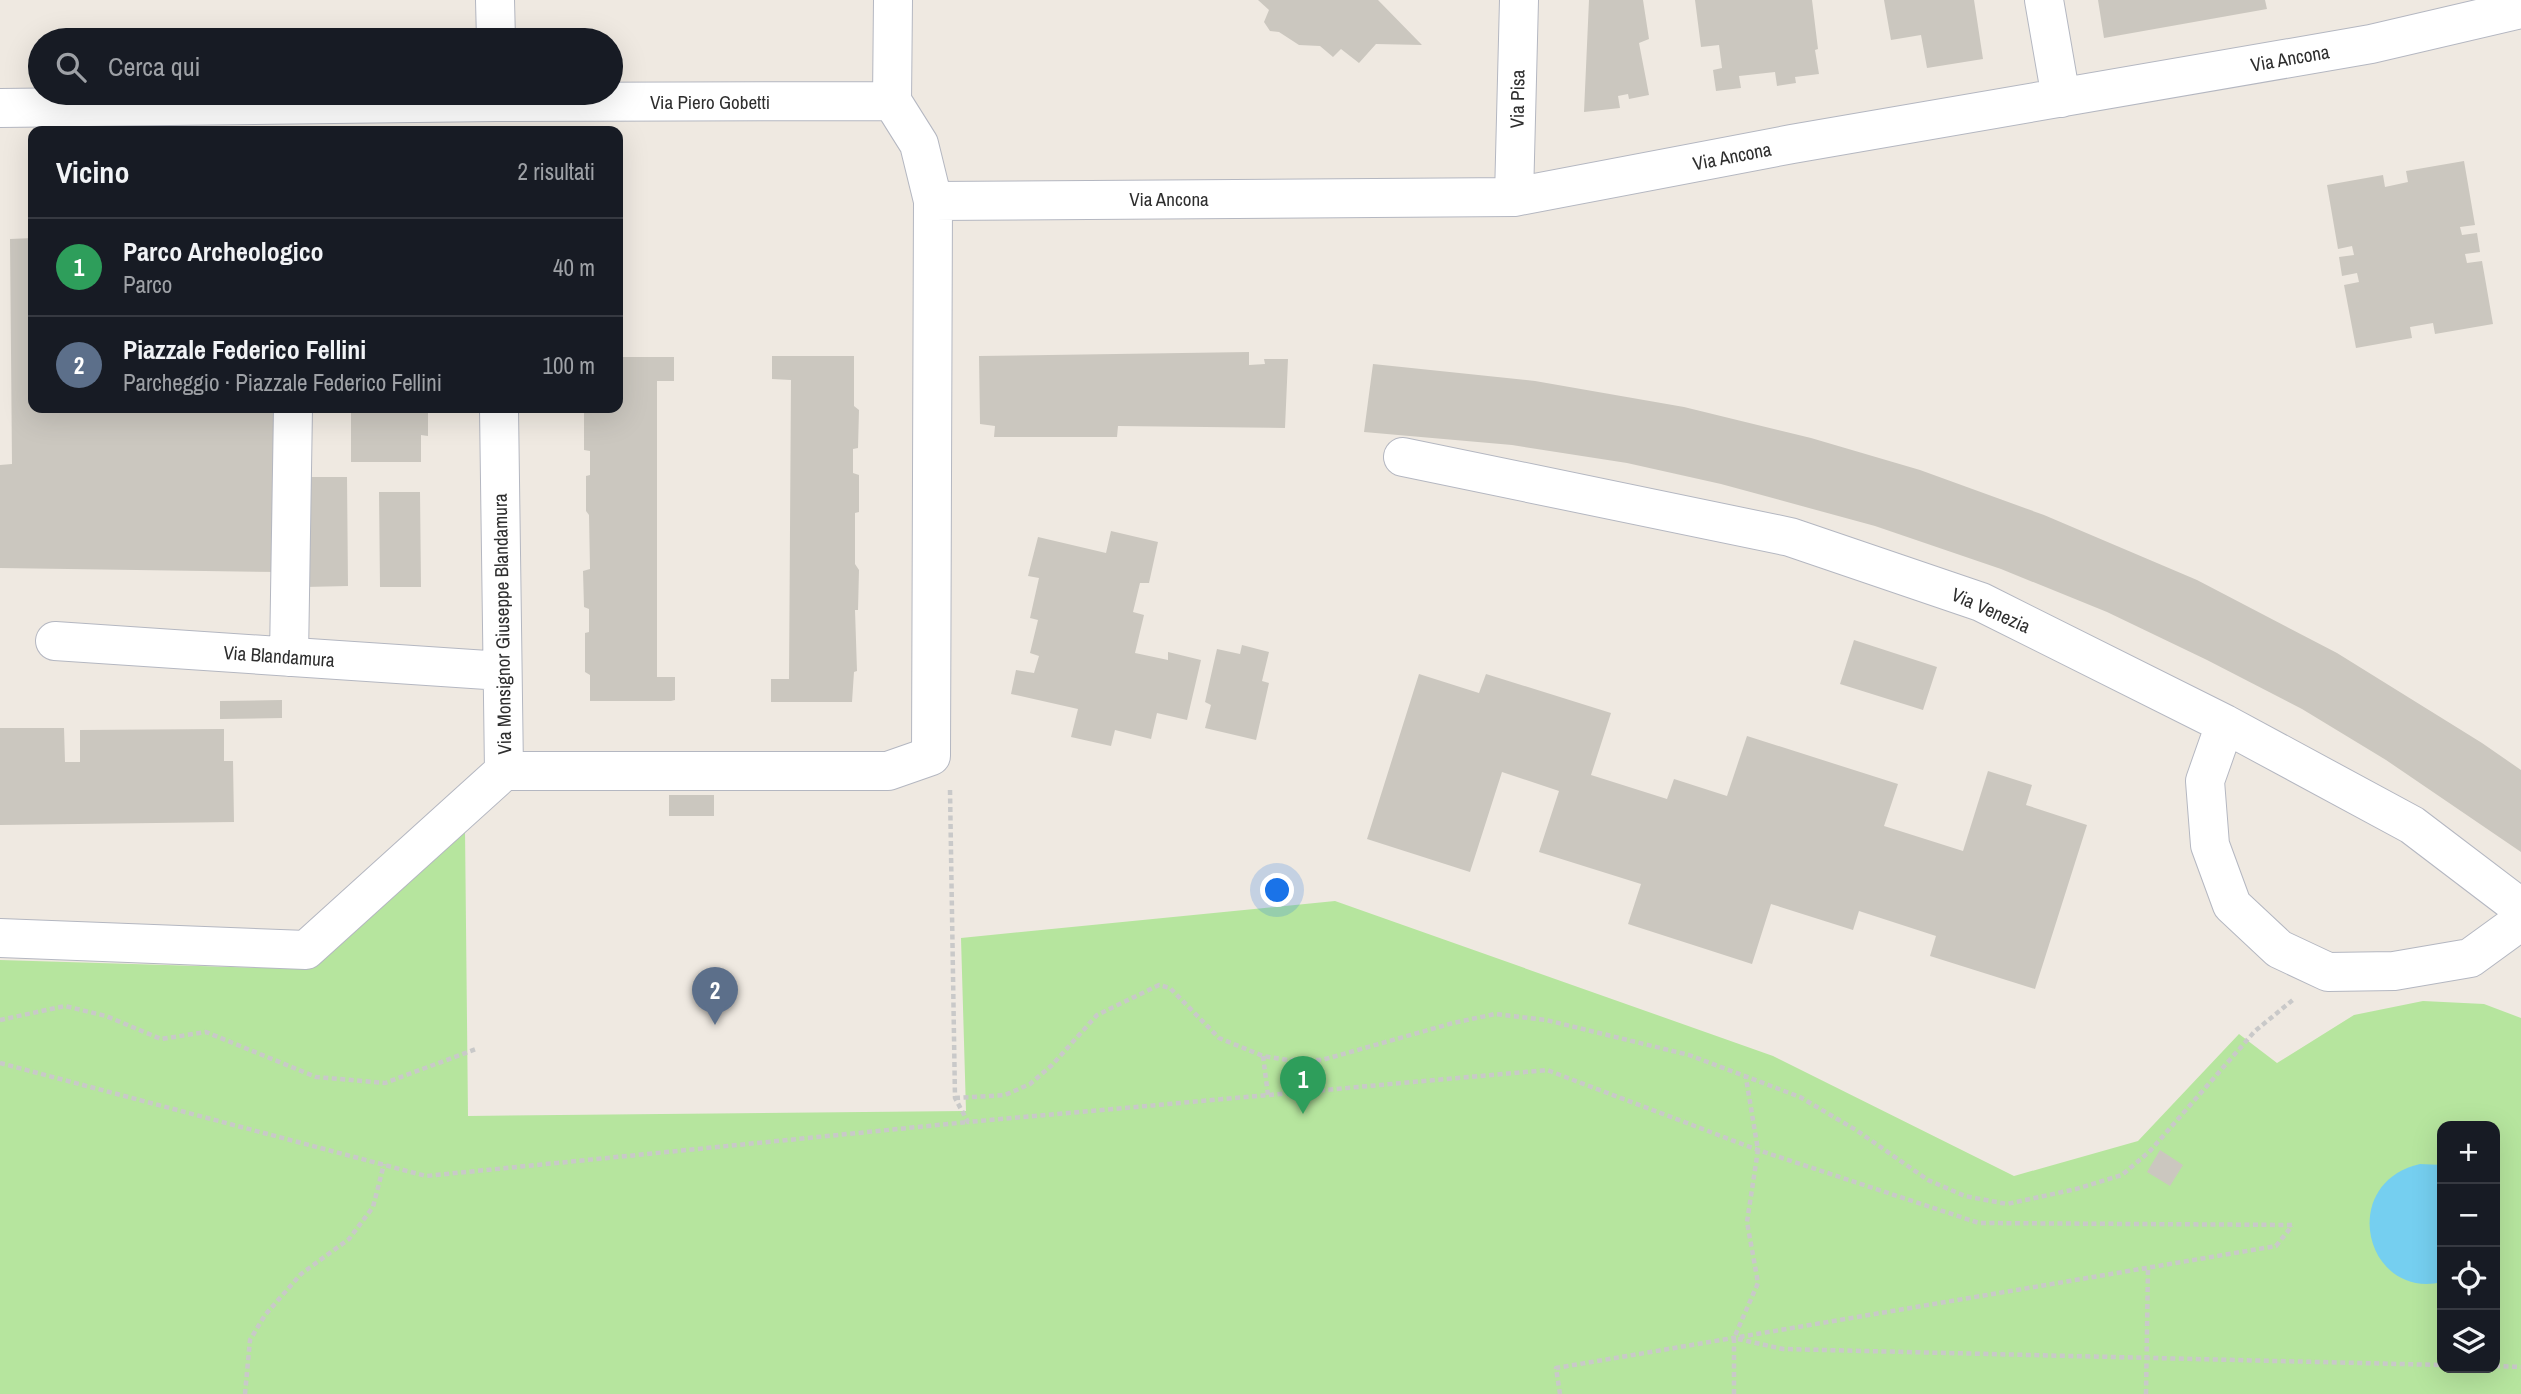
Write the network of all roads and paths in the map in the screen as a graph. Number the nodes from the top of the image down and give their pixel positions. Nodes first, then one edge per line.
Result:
1 (495, 0) edge
2 (893, 0) edge
3 (1519, 0) edge
4 (2044, 0) edge
5 (2517, 11) edge
6 (496, 28) edge
7 (2061, 98) junction
8 (892, 101) junction
9 (0, 108) edge
10 (496, 109) edge
11 (150, 119) edge
12 (1514, 197) junction
13 (933, 201) junction
14 (293, 413) edge
15 (499, 413) edge
16 (1403, 457) dead end
17 (55, 640) dead end
18 (289, 657) junction
19 (502, 671) junction
20 (2225, 724) junction
21 (931, 756) junction
22 (504, 771) junction
23 (2521, 908) edge
24 (2521, 921) edge
25 (0, 938) edge
26 (2328, 972) junction
27 (0, 1020) edge
28 (476, 1049) dead end
29 (1263, 1056) junction
30 (0, 1063) edge
31 (1746, 1077) junction
32 (1268, 1095) junction
33 (955, 1098) junction
34 (968, 1122) junction
35 (1758, 1150) junction
36 (384, 1164) junction
37 (2148, 1267) junction
38 (1734, 1338) junction
39 (2147, 1357) junction
40 (2437, 1365) edge
41 (2500, 1366) edge
42 (2521, 1367) edge
43 (245, 1394) edge
44 (1560, 1394) edge
45 (1734, 1394) edge
46 (2146, 1394) edge

1 - 6 street
2 - 8 street
3 - 12 street, Via Pisa
4 - 7 street
5 - 7 street, Via Ancona
7 - 12 street, Via Ancona
8 - 10 street, Via Piero Gobetti
8 - 13 street
9 - 11 street, Via Piero Gobetti
10 - 11 street, Via Piero Gobetti
12 - 13 street, Via Ancona
13 - 21 street
14 - 18 street
15 - 19 street, Via Monsignor Giuseppe Blandamura
16 - 20 street, Via Venezia
17 - 18 street, Via Blandamura
18 - 19 street, Via Blandamura
19 - 22 street, Via Monsignor Giuseppe Blandamura
20 - 23 street, Via Venezia
20 - 26 street
21 - 22 street
21 - 33 path
22 - 25 street, Via Monsignor Giuseppe Blandamura
24 - 26 street
26 - 31 path
27 - 28 path
29 - 31 path
29 - 32 path
29 - 33 path
30 - 36 path
31 - 35 path
32 - 34 path
32 - 35 path
33 - 34 path
34 - 36 path
35 - 37 path
35 - 38 path
36 - 43 path
37 - 38 path
37 - 39 path
38 - 39 path
38 - 44 path
38 - 45 path
39 - 40 path
39 - 46 path
41 - 42 path

